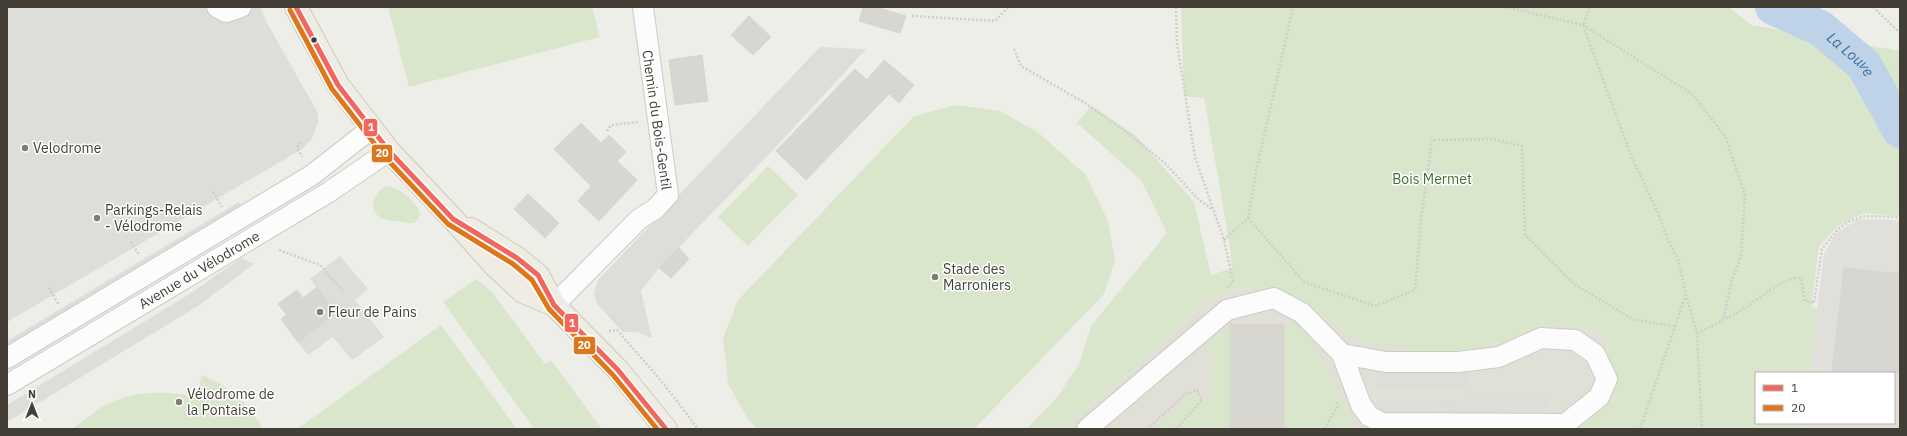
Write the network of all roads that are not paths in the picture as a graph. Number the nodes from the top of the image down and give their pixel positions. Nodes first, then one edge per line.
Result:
1 (217, 7) edge
2 (241, 7) edge
3 (296, 7) edge
4 (642, 7) edge
5 (372, 128) junction
6 (389, 151) junction
7 (554, 305) junction
8 (1342, 354) junction
9 (7, 358) edge
10 (7, 385) edge
11 (666, 429) edge
12 (1087, 429) edge

1 - 2 street
3 - 5 main road
4 - 7 street, Chemin du Bois-Gentil
5 - 6 main road
5 - 9 street, Avenue du Vélodrome
6 - 7 main road
6 - 10 street, Avenue du Vélodrome
7 - 11 main road
8 - 8 street
8 - 12 street

